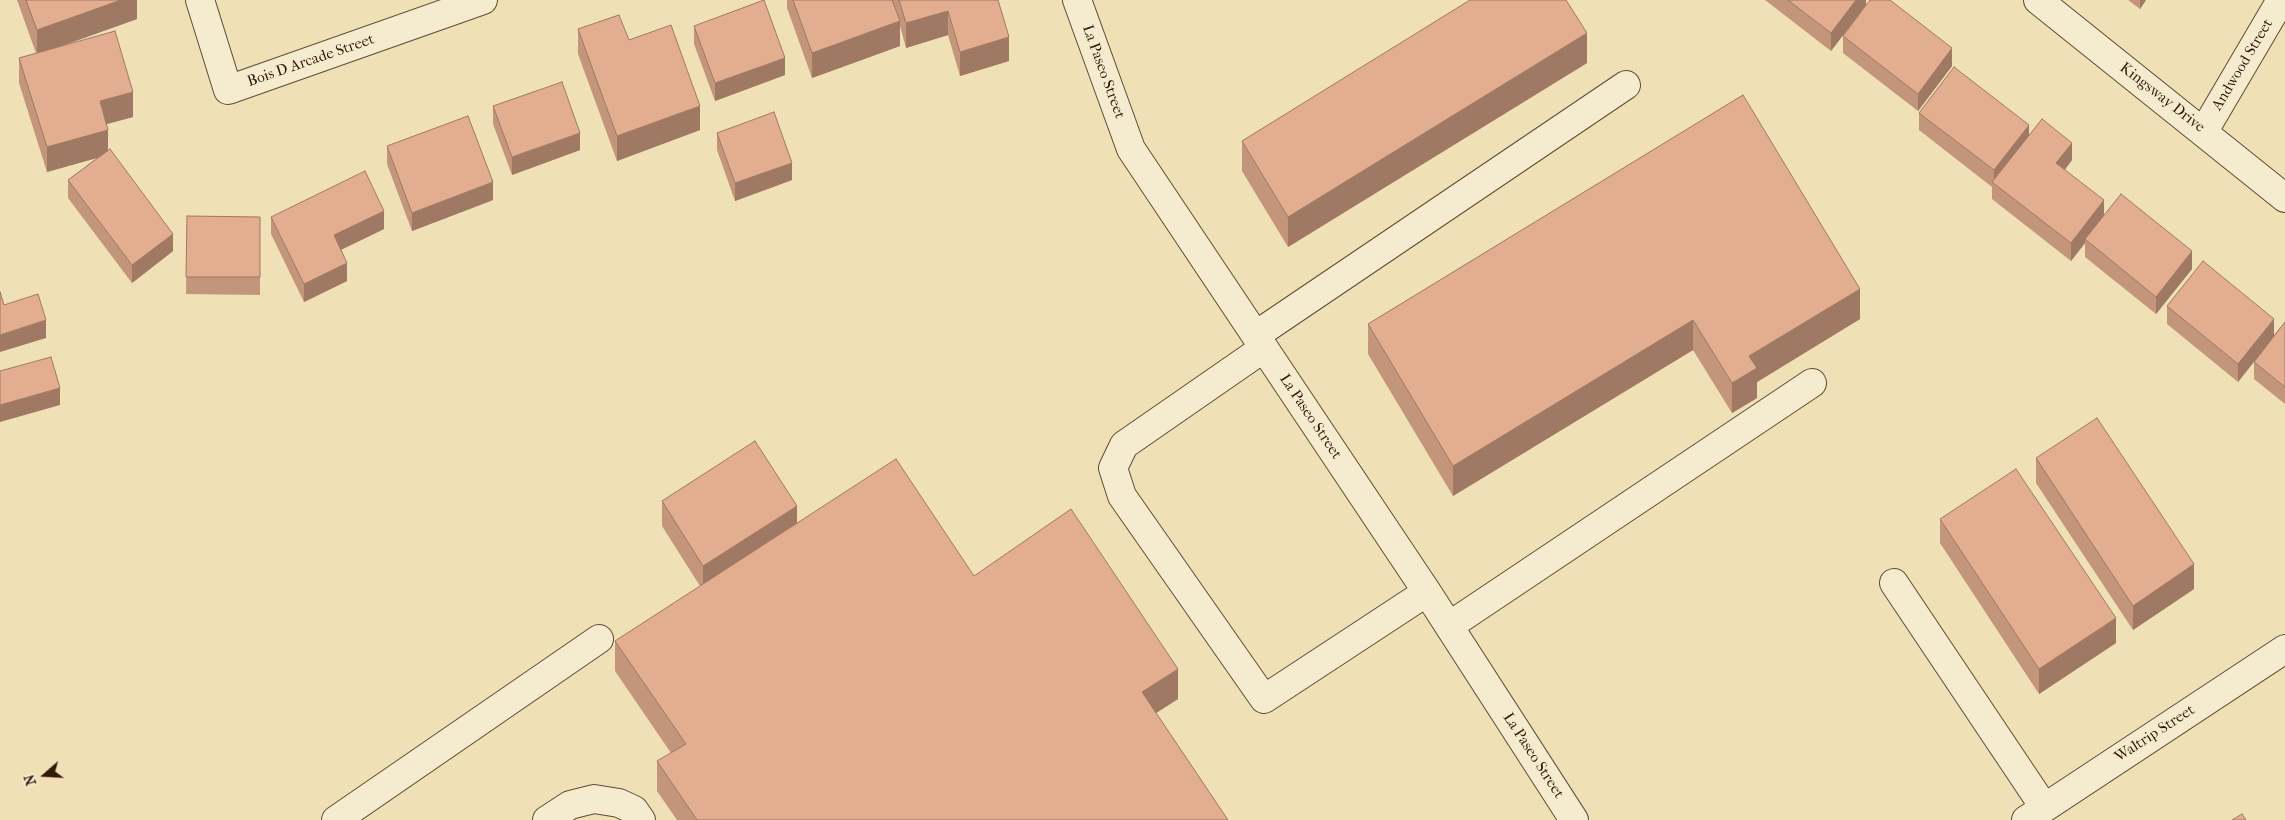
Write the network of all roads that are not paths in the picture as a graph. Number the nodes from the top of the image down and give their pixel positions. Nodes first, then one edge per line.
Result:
1 (200, 0) edge
2 (483, 0) edge
3 (1076, 0) edge
4 (2038, 0) edge
5 (2281, 0) edge
6 (1626, 85) dead end
7 (2204, 131) junction
8 (2285, 198) edge
9 (1260, 342) junction
10 (1812, 383) dead end
11 (1894, 583) dead end
12 (1427, 592) junction
13 (1449, 626) junction
14 (599, 639) dead end
15 (2285, 649) edge
16 (2035, 815) edge
17 (336, 820) edge
18 (547, 820) edge
19 (641, 820) edge
20 (1574, 820) edge

1 - 2 street, Bois D Arcade Street
3 - 9 street, La Paseo Street
4 - 7 street, Kingsway Drive
5 - 7 street, Andwood Street
6 - 9 street
7 - 8 street, Kingsway Drive
9 - 12 street, La Paseo Street
9 - 12 street
10 - 13 street
11 - 16 street
12 - 13 street, La Paseo Street
13 - 20 street, La Paseo Street
14 - 17 street
15 - 16 street, Waltrip Street
18 - 19 street

